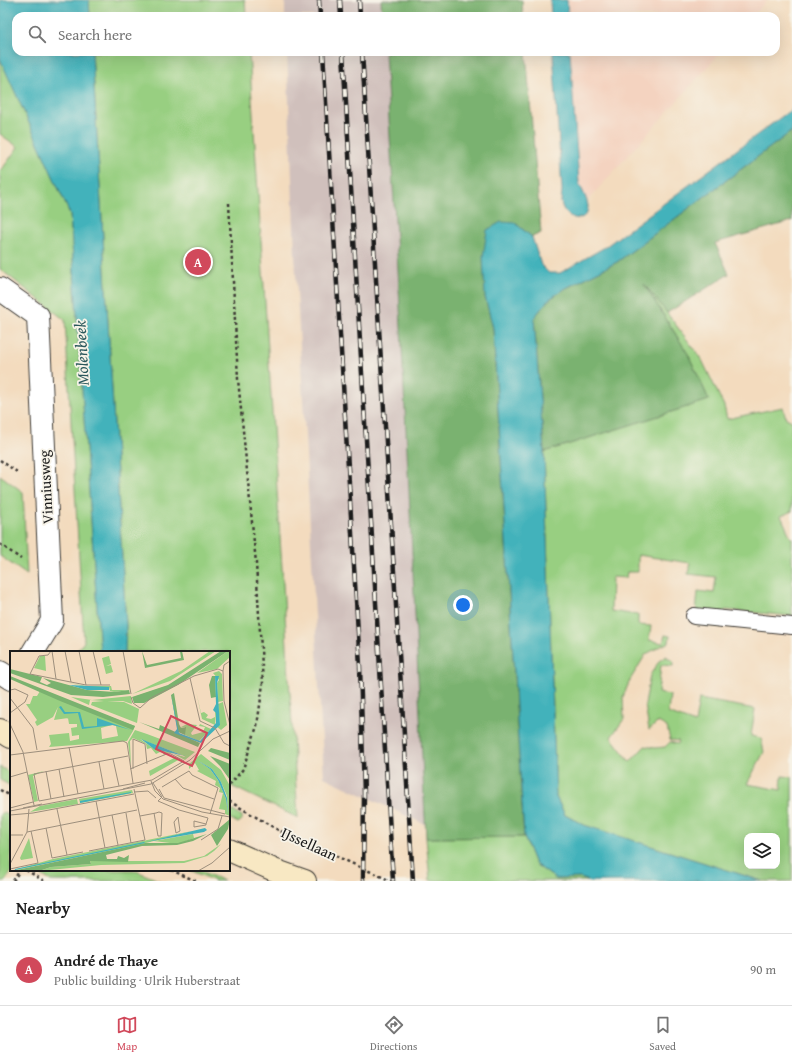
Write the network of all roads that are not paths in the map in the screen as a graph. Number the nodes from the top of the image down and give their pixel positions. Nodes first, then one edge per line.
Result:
1 (0, 289) edge
2 (694, 616) dead end
3 (792, 626) edge
4 (34, 651) edge
5 (0, 672) edge
6 (10, 678) edge
7 (0, 730) edge
8 (10, 736) edge
9 (230, 850) edge
10 (305, 881) edge

1 - 4 street, Vinniusweg
2 - 3 lane
5 - 6 street
7 - 8 main road
9 - 10 main road

